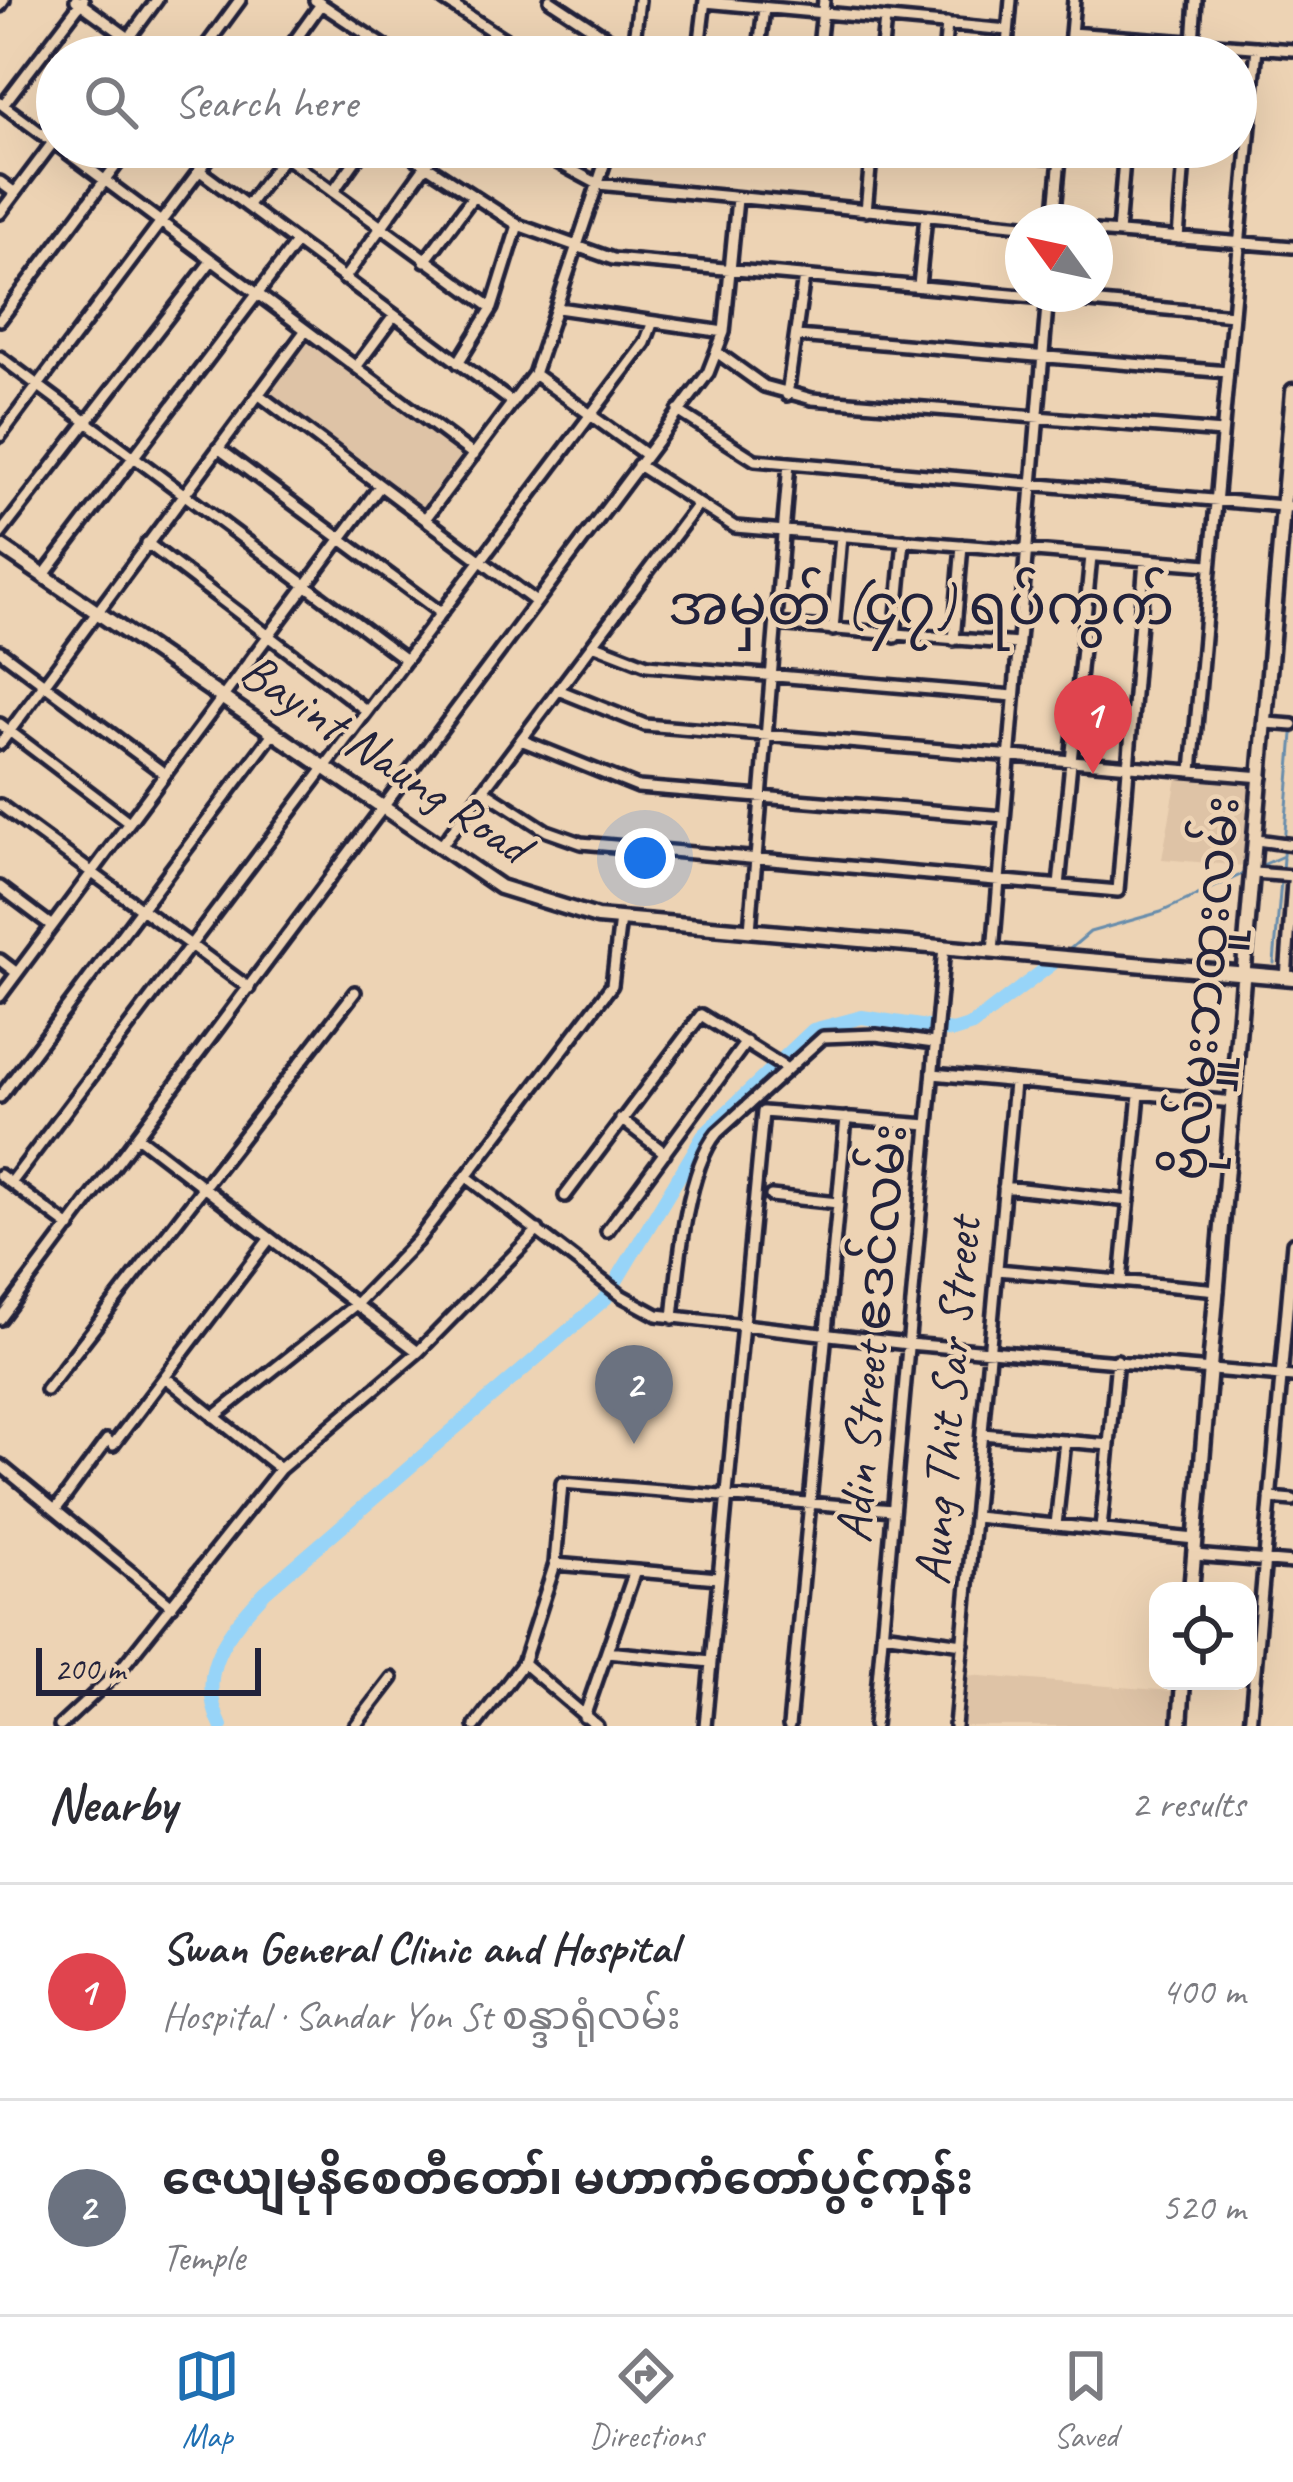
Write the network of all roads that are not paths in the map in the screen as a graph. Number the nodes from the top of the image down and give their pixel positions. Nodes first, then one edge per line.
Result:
1 (157, 0) edge
2 (240, 0) edge
3 (444, 0) edge
4 (550, 0) edge
5 (638, 0) edge
6 (824, 0) edge
7 (1011, 0) edge
8 (1074, 0) edge
9 (1196, 0) edge
10 (80, 1) edge
11 (705, 1) edge
12 (318, 2) edge
13 (764, 8) junction
14 (823, 13) junction
15 (885, 19) junction
16 (947, 24) junction
17 (1008, 30) junction
18 (1071, 33) junction
19 (53, 36) edge
20 (126, 36) edge
21 (130, 36) edge
22 (213, 36) edge
23 (296, 36) edge
24 (369, 36) edge
25 (500, 36) edge
26 (603, 36) edge
27 (634, 36) edge
28 (701, 36) edge
29 (761, 36) edge
30 (820, 36) edge
31 (883, 36) edge
32 (946, 36) edge
33 (1008, 36) edge
34 (1008, 36) edge
35 (1071, 36) edge
36 (1109, 36) edge
37 (1193, 36) edge
38 (1257, 47) edge
39 (1293, 50) edge
40 (36, 59) edge
41 (2, 104) edge
42 (36, 128) edge
43 (36, 168) edge
44 (89, 168) edge
45 (115, 168) edge
46 (202, 168) edge
47 (276, 168) edge
48 (306, 168) edge
49 (350, 168) edge
50 (424, 168) edge
51 (427, 168) edge
52 (568, 168) edge
53 (603, 168) edge
54 (870, 168) edge
55 (1059, 168) edge
56 (1123, 168) edge
57 (1183, 168) edge
58 (1246, 168) edge
59 (200, 171) junction
60 (105, 181) junction
61 (0, 182) edge
62 (598, 184) junction
63 (333, 192) junction
64 (15, 193) junction
65 (472, 197) junction
66 (736, 199) junction
67 (1056, 204) edge
68 (247, 206) junction
69 (866, 211) junction
70 (0, 213) edge
71 (926, 216) junction
72 (162, 223) junction
73 (1005, 223) edge
74 (518, 225) junction
75 (381, 228) junction
76 (1113, 233) edge
77 (1118, 233) junction
78 (1178, 238) junction
79 (296, 243) junction
80 (1239, 243) junction
81 (1293, 247) edge
82 (576, 250) junction
83 (212, 260) junction
84 (425, 261) junction
85 (730, 269) junction
86 (804, 276) junction
87 (344, 279) junction
88 (920, 286) junction
89 (1005, 293) edge
90 (257, 294) junction
91 (1113, 303) edge
92 (492, 308) junction
93 (558, 308) junction
94 (1046, 312) edge
95 (1233, 315) junction
96 (394, 316) junction
97 (0, 320) edge
98 (652, 324) junction
99 (306, 330) junction
100 (724, 332) junction
101 (797, 336) junction
102 (718, 353) junction
103 (1042, 357) junction
104 (0, 358) edge
105 (458, 363) junction
106 (356, 367) junction
107 (1228, 372) junction
108 (534, 374) junction
109 (38, 386) junction
110 (1293, 391) edge
111 (258, 394) junction
112 (787, 395) junction
113 (513, 403) junction
114 (678, 411) junction
115 (590, 416) junction
116 (1036, 418) junction
117 (87, 422) junction
118 (1222, 432) junction
119 (0, 436) edge
120 (218, 448) junction
121 (474, 455) junction
122 (646, 455) junction
123 (134, 457) junction
124 (789, 464) junction
125 (638, 465) junction
126 (1033, 482) junction
127 (380, 486) junction
128 (183, 494) junction
129 (1216, 502) junction
130 (1288, 506) edge
131 (696, 507) junction
132 (425, 520) junction
133 (784, 531) junction
134 (0, 534) edge
135 (842, 536) junction
136 (340, 538) junction
137 (904, 540) junction
138 (147, 543) junction
139 (962, 545) junction
140 (0, 546) edge
141 (1027, 550) junction
142 (1091, 556) junction
143 (1145, 560) junction
144 (480, 561) junction
145 (1209, 565) junction
146 (44, 575) junction
147 (306, 585) junction
148 (536, 602) junction
149 (98, 609) junction
150 (441, 613) junction
151 (776, 624) junction
152 (833, 630) junction
153 (268, 636) junction
154 (895, 637) junction
155 (954, 640) junction
156 (593, 644) junction
157 (1018, 644) junction
158 (0, 651) edge
159 (406, 660) junction
160 (770, 677) junction
161 (45, 685) junction
162 (558, 690) junction
163 (224, 696) junction
164 (1014, 696) junction
165 (367, 711) junction
166 (1267, 723) junction
167 (1293, 725) edge
168 (5, 728) edge
169 (275, 730) junction
170 (765, 736) junction
171 (521, 740) junction
172 (0, 744) edge
173 (1009, 756) junction
174 (1072, 761) junction
175 (326, 765) junction
176 (1130, 766) junction
177 (1192, 771) junction
178 (165, 774) junction
179 (1262, 777) junction
180 (483, 790) junction
181 (761, 798) junction
182 (0, 805) edge
183 (385, 805) junction
184 (1004, 817) junction
185 (129, 822) junction
186 (1263, 841) junction
187 (1291, 845) edge
188 (441, 846) junction
189 (756, 862) junction
190 (92, 873) junction
191 (1259, 874) junction
192 (1291, 878) edge
193 (999, 880) junction
194 (1059, 886) junction
195 (0, 887) edge
196 (141, 909) junction
197 (620, 920) junction
198 (52, 926) junction
199 (751, 930) junction
200 (190, 945) junction
201 (944, 947) junction
202 (993, 952) junction
203 (0, 960) edge
204 (17, 973) junction
205 (1244, 974) junction
206 (1290, 978) edge
207 (249, 988) junction
208 (355, 992) dead end
209 (0, 996) edge
210 (935, 1040) junction
211 (746, 1042) junction
212 (777, 1063) junction
213 (933, 1074) junction
214 (1014, 1083) junction
215 (1139, 1094) junction
216 (0, 1097) edge
217 (1234, 1102) junction
218 (846, 1118) junction
219 (621, 1119) junction
220 (928, 1125) junction
221 (137, 1136) junction
222 (665, 1153) junction
223 (0, 1174) edge
224 (467, 1178) junction
225 (11, 1183) junction
226 (1004, 1187) junction
227 (206, 1189) junction
228 (566, 1196) dead end
229 (771, 1196) dead end
230 (1129, 1201) junction
231 (838, 1203) junction
232 (70, 1227) junction
233 (538, 1230) junction
234 (607, 1231) dead end
235 (270, 1238) junction
236 (1293, 1244) edge
237 (1293, 1254) edge
238 (997, 1270) junction
239 (1121, 1281) junction
240 (1218, 1290) junction
241 (356, 1304) junction
242 (1290, 1312) edge
243 (673, 1318) junction
244 (0, 1319) edge
245 (744, 1326) junction
246 (826, 1334) junction
247 (908, 1344) junction
248 (989, 1351) junction
249 (418, 1352) junction
250 (1117, 1360) junction
251 (1211, 1372) junction
252 (1287, 1376) edge
253 (165, 1377) junction
254 (46, 1390) dead end
255 (214, 1417) junction
256 (982, 1434) junction
257 (1276, 1437) junction
258 (1293, 1439) edge
259 (1065, 1441) junction
260 (1109, 1445) junction
261 (0, 1465) edge
262 (280, 1469) junction
263 (727, 1496) junction
264 (1270, 1498) junction
265 (1293, 1500) edge
266 (810, 1504) junction
267 (56, 1509) junction
268 (893, 1510) junction
269 (974, 1517) junction
270 (1056, 1525) junction
271 (1101, 1529) junction
272 (1195, 1539) junction
273 (1193, 1555) junction
274 (1264, 1560) junction
275 (1293, 1563) edge
276 (555, 1564) junction
277 (634, 1571) junction
278 (718, 1578) junction
279 (1192, 1582) edge
280 (172, 1606) junction
281 (882, 1633) junction
282 (963, 1644) junction
283 (607, 1652) junction
284 (711, 1661) junction
285 (523, 1663) junction
286 (392, 1678) dead end
287 (1183, 1690) edge
288 (584, 1717) junction
289 (60, 1726) edge
290 (355, 1726) edge
291 (475, 1726) edge
292 (597, 1726) edge
293 (705, 1726) edge
294 (790, 1726) edge
295 (874, 1726) edge
296 (956, 1726) edge
297 (1180, 1726) edge
298 (1250, 1726) edge

1 - 21 street
2 - 22 street
3 - 25 street
4 - 26 street
5 - 27 street
6 - 14 street
7 - 17 street
7 - 33 street
8 - 18 street
9 - 37 street
10 - 19 street
10 - 20 street
11 - 13 street
11 - 28 street
12 - 23 street
12 - 24 street
13 - 14 street
13 - 29 street
14 - 15 street
14 - 30 street
15 - 16 street
15 - 31 street
16 - 17 street
16 - 32 street
17 - 34 street
18 - 35 street
18 - 36 street
38 - 39 street
40 - 41 street
41 - 42 street
43 - 64 street
44 - 60 street
45 - 60 street
46 - 59 street
47 - 68 street
48 - 63 street
49 - 63 street
50 - 75 street
51 - 65 street
52 - 62 street
53 - 62 street
54 - 69 street
55 - 67 street
56 - 77 street
57 - 78 street
58 - 80 street
59 - 68 street
59 - 72 street
60 - 72 street
60 - 97 street
61 - 64 street
62 - 66 street
62 - 82 street
63 - 75 street
64 - 70 street
65 - 74 street
65 - 84 street
66 - 69 street
66 - 85 street
68 - 79 street
69 - 71 street
71 - 73 street
71 - 88 street
72 - 83 street
72 - 109 street
74 - 82 street
74 - 92 street
75 - 84 street
75 - 87 street
76 - 77 street
77 - 78 street
78 - 80 street
79 - 87 street
79 - 90 street
80 - 81 street
80 - 95 street
82 - 85 street
82 - 93 street
83 - 90 street
83 - 117 street
84 - 92 street
85 - 86 street
85 - 100 street
86 - 88 street
86 - 101 street
87 - 96 street
88 - 89 street
90 - 99 street
90 - 123 street
91 - 95 street
92 - 105 street
93 - 98 street
93 - 108 street
94 - 103 street
95 - 107 street
96 - 105 street
96 - 106 street
98 - 100 street
98 - 115 street
99 - 106 street
99 - 111 street
100 - 102 street
101 - 103 street
101 - 112 street
102 - 112 street
102 - 114 street
103 - 107 street
103 - 116 street
104 - 109 street
105 - 113 street
106 - 121 street
107 - 118 street
108 - 113 street
108 - 115 street
109 - 117 street
109 - 119 street
110 - 130 main road, ဗိုလ်မှူးဘထူးလမ်း
111 - 120 street
111 - 127 street
112 - 116 street
113 - 121 street
114 - 122 street
114 - 124 street
115 - 122 street
115 - 144 street
116 - 118 street
116 - 126 street
117 - 123 street
117 - 134 street
118 - 129 street
120 - 128 street
120 - 136 street
121 - 132 street
122 - 125 street
123 - 128 street
123 - 146 street
124 - 126 street
124 - 133 street
125 - 131 street
125 - 148 street
126 - 129 street
126 - 141 street
127 - 132 street
127 - 136 street
128 - 138 street
128 - 147 street
129 - 130 street
129 - 145 street
130 - 166 main road, ဗိုလ်မှူးဘထူးလမ်း
131 - 133 street
131 - 156 street
132 - 144 street
133 - 135 street
133 - 151 street
135 - 137 street
135 - 152 street
136 - 147 street
136 - 150 street
137 - 139 street
137 - 154 street
138 - 149 street
138 - 153 street
139 - 141 street
139 - 155 street
140 - 146 main road, Bayint Naung Road
141 - 142 street
141 - 157 street
142 - 143 street
142 - 174 street
143 - 145 street
143 - 176 street
144 - 148 street
144 - 150 street
145 - 177 street
146 - 149 main road, Bayint Naung Road
147 - 153 street
147 - 159 street
148 - 183 street
149 - 161 street
149 - 163 main road, Bayint Naung Road
150 - 159 street
151 - 152 street
151 - 160 street
152 - 154 street
153 - 163 street
153 - 165 street
154 - 155 street
155 - 157 street
156 - 160 street
156 - 162 street
157 - 164 street
158 - 161 street
159 - 165 street
160 - 164 street
160 - 170 street
161 - 168 street
161 - 178 street
162 - 170 street
162 - 171 street
163 - 169 main road, Bayint Naung Road
163 - 178 street
164 - 173 street
165 - 175 street
166 - 167 street
166 - 179 main road, ဗိုလ်မှူးဘထူးလမ်း
168 - 172 street
168 - 185 street
169 - 175 main road, Bayint Naung Road
169 - 196 street
170 - 173 street
170 - 181 street
171 - 180 street
171 - 181 street
173 - 174 street
173 - 184 street
174 - 176 street
174 - 194 street
175 - 183 main road, Bayint Naung Road
175 - 200 street
176 - 177 street
176 - 194 street
177 - 179 street
178 - 185 street
179 - 186 main road, ဗိုလ်မှူးဘထူးလမ်း
180 - 188 street
180 - 189 street
181 - 184 street
181 - 189 street
182 - 190 street
183 - 188 main road, Bayint Naung Road
183 - 207 street
184 - 193 street
185 - 190 street
186 - 187 street
186 - 191 main road, ဗိုလ်မှူးဘထူးလမ်း
188 - 197 main road, Bayint Naung Road
189 - 193 street
189 - 199 street
190 - 196 street
190 - 198 street
191 - 192 street
191 - 205 main road, ဗိုလ်မှူးဘထူးလမ်း
192 - 206 street
193 - 194 street
193 - 202 street
195 - 198 street
196 - 200 street
196 - 216 street
197 - 199 main road, Bayint Naung Road
197 - 224 street
198 - 204 street
199 - 201 main road, Bayint Naung Road
200 - 207 street
200 - 225 street
201 - 202 main road, Bayint Naung Road
201 - 210 street, Adin Street ဧဒင်လမ်း
202 - 205 main road, Bayint Naung Road
203 - 204 street
204 - 209 street
205 - 206 main road, Bayint Naung Road
205 - 217 main road, ဗိုလ်မှူးဘထူးလမ်း
207 - 221 street
208 - 227 street
210 - 212 street
210 - 213 street, Adin Street ဧဒင်လမ်း
211 - 212 street
211 - 219 street
211 - 222 street
212 - 243 street
213 - 214 street
213 - 220 street, Adin Street ဧဒင်လမ်း
214 - 215 street
214 - 226 street, Aung Thit Sar Street
215 - 217 street
215 - 230 street
217 - 240 main road, ဗိုလ်မှူးဘထူးလမ်း
218 - 220 street
218 - 231 street
218 - 245 street
219 - 222 street
219 - 228 street
220 - 247 street, Adin Street ဧဒင်လမ်း
221 - 227 street
221 - 232 street
222 - 234 street
223 - 225 street
224 - 233 street
224 - 241 street
225 - 232 street
226 - 230 street
226 - 238 street, Aung Thit Sar Street
227 - 235 street
227 - 254 street
229 - 231 street
230 - 239 street
231 - 246 street
232 - 244 street
233 - 243 street
233 - 249 street
235 - 241 street
235 - 253 street
236 - 237 street
237 - 242 street
238 - 239 street
238 - 248 street, Aung Thit Sar Street
239 - 240 street
240 - 251 main road, ဗိုလ်မှူးဘထူးလမ်း
241 - 249 street
241 - 255 street
242 - 252 street
243 - 245 street
245 - 246 street
245 - 263 street
246 - 247 street
246 - 266 street
247 - 248 street
247 - 268 street, Adin Street ဧဒင်လမ်း
248 - 250 street
248 - 256 street, Aung Thit Sar Street
249 - 262 street
250 - 251 street
250 - 260 street
251 - 252 street
251 - 272 main road, ဗိုလ်မှူးဘထူးလမ်း
252 - 257 street
253 - 255 street
253 - 267 street
255 - 262 street
256 - 259 street
256 - 269 street, Aung Thit Sar Street
257 - 258 street
257 - 264 street
259 - 260 street
259 - 270 street
260 - 271 street
261 - 267 street
262 - 280 street
263 - 266 street
263 - 276 street
263 - 278 street
264 - 265 street
264 - 274 street
266 - 268 street
266 - 294 street
267 - 280 street
268 - 281 street, Adin Street ဧဒင်လမ်း
269 - 270 street
269 - 282 street, Aung Thit Sar Street
270 - 271 street
271 - 272 street
272 - 273 main road, ဗိုလ်မှူးဘထူးလမ်း
273 - 274 street
273 - 279 main road, ဗိုလ်မှူးဘထူးလမ်း
274 - 275 street
274 - 298 street
276 - 277 street
276 - 285 street
277 - 278 street
277 - 283 street
278 - 284 street
280 - 289 street
281 - 282 street
281 - 295 street, Adin Street ဧဒင်လမ်း
282 - 296 street, Aung Thit Sar Street
283 - 284 street
283 - 288 street
284 - 293 street
285 - 288 street
285 - 291 street
286 - 290 street
287 - 297 main road
288 - 292 street

